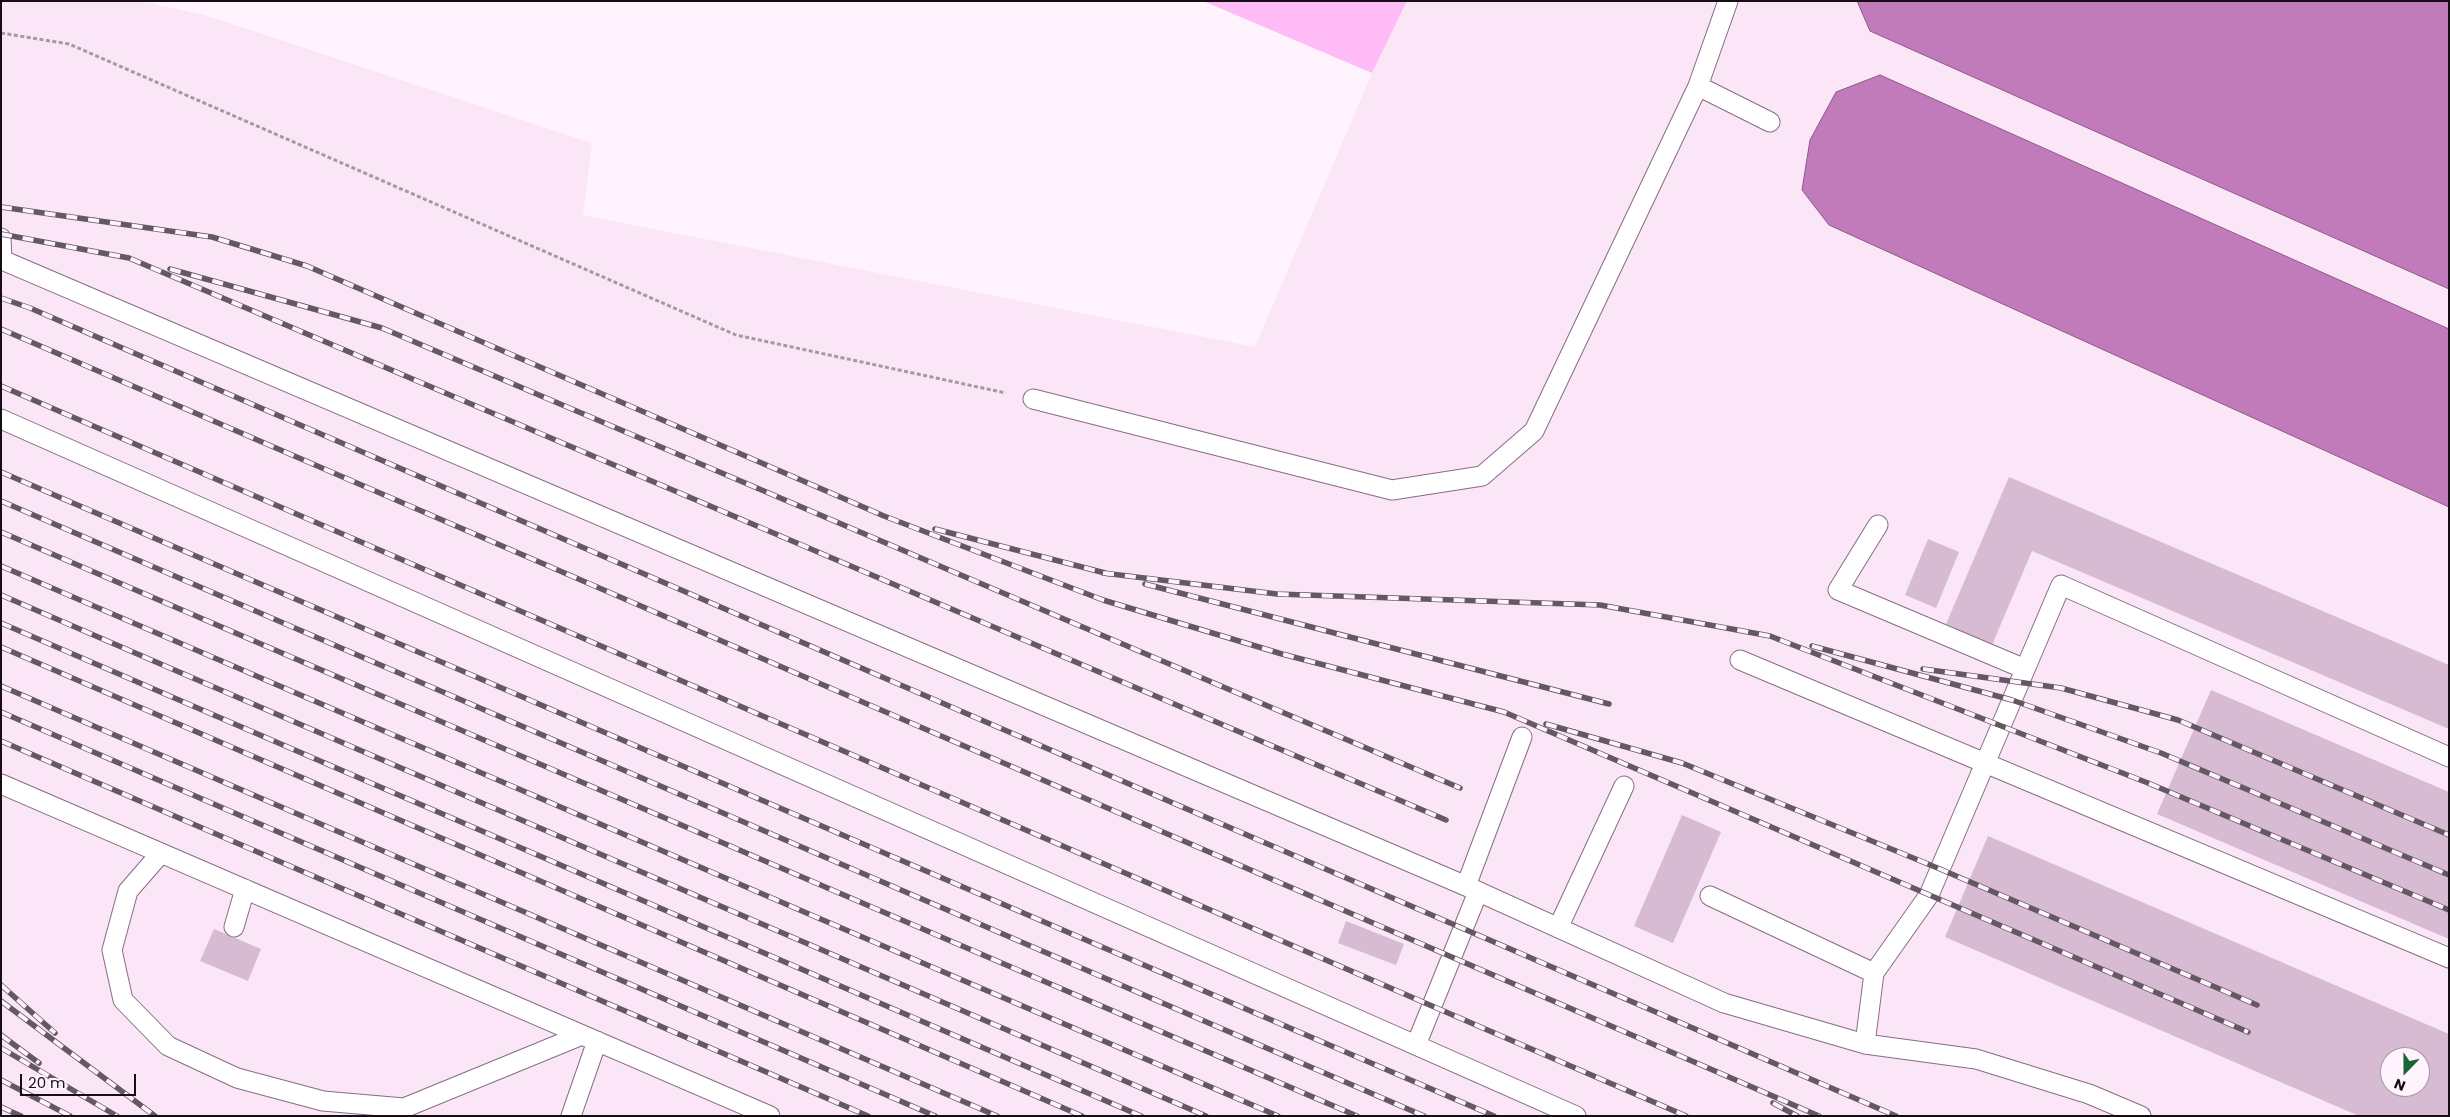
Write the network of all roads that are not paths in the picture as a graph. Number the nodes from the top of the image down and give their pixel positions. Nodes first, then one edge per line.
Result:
1 (1728, 1) edge
2 (1698, 86) junction
3 (1770, 122) dead end
4 (1, 238) edge
5 (2, 261) edge
6 (1033, 399) road end
7 (1, 419) edge
8 (1878, 524) dead end
9 (1740, 660) dead end
10 (2025, 669) junction
11 (1522, 737) dead end
12 (2449, 757) edge
13 (1986, 762) junction
14 (1, 784) edge
15 (1624, 786) dead end
16 (161, 853) junction
17 (245, 889) junction
18 (1472, 889) junction
19 (1710, 896) dead end
20 (234, 927) dead end
21 (1558, 928) junction
22 (2449, 958) edge
23 (1874, 973) junction
24 (590, 1038) junction
25 (1865, 1044) junction
26 (1416, 1045) junction
27 (571, 1116) edge
28 (770, 1116) edge
29 (1576, 1116) edge
30 (2141, 1116) edge

1 - 2 lane
2 - 3 lane
2 - 6 lane
4 - 5 lane
5 - 18 lane
7 - 26 lane
8 - 10 lane
9 - 13 lane
10 - 12 lane
10 - 13 lane
11 - 18 lane
13 - 22 lane
13 - 23 lane
14 - 16 lane
15 - 21 lane
16 - 17 lane
16 - 24 lane
17 - 20 lane
17 - 24 lane
18 - 21 lane
18 - 26 lane
19 - 23 lane
21 - 25 lane
23 - 25 lane
24 - 27 lane
24 - 28 lane
25 - 30 lane
26 - 29 lane

